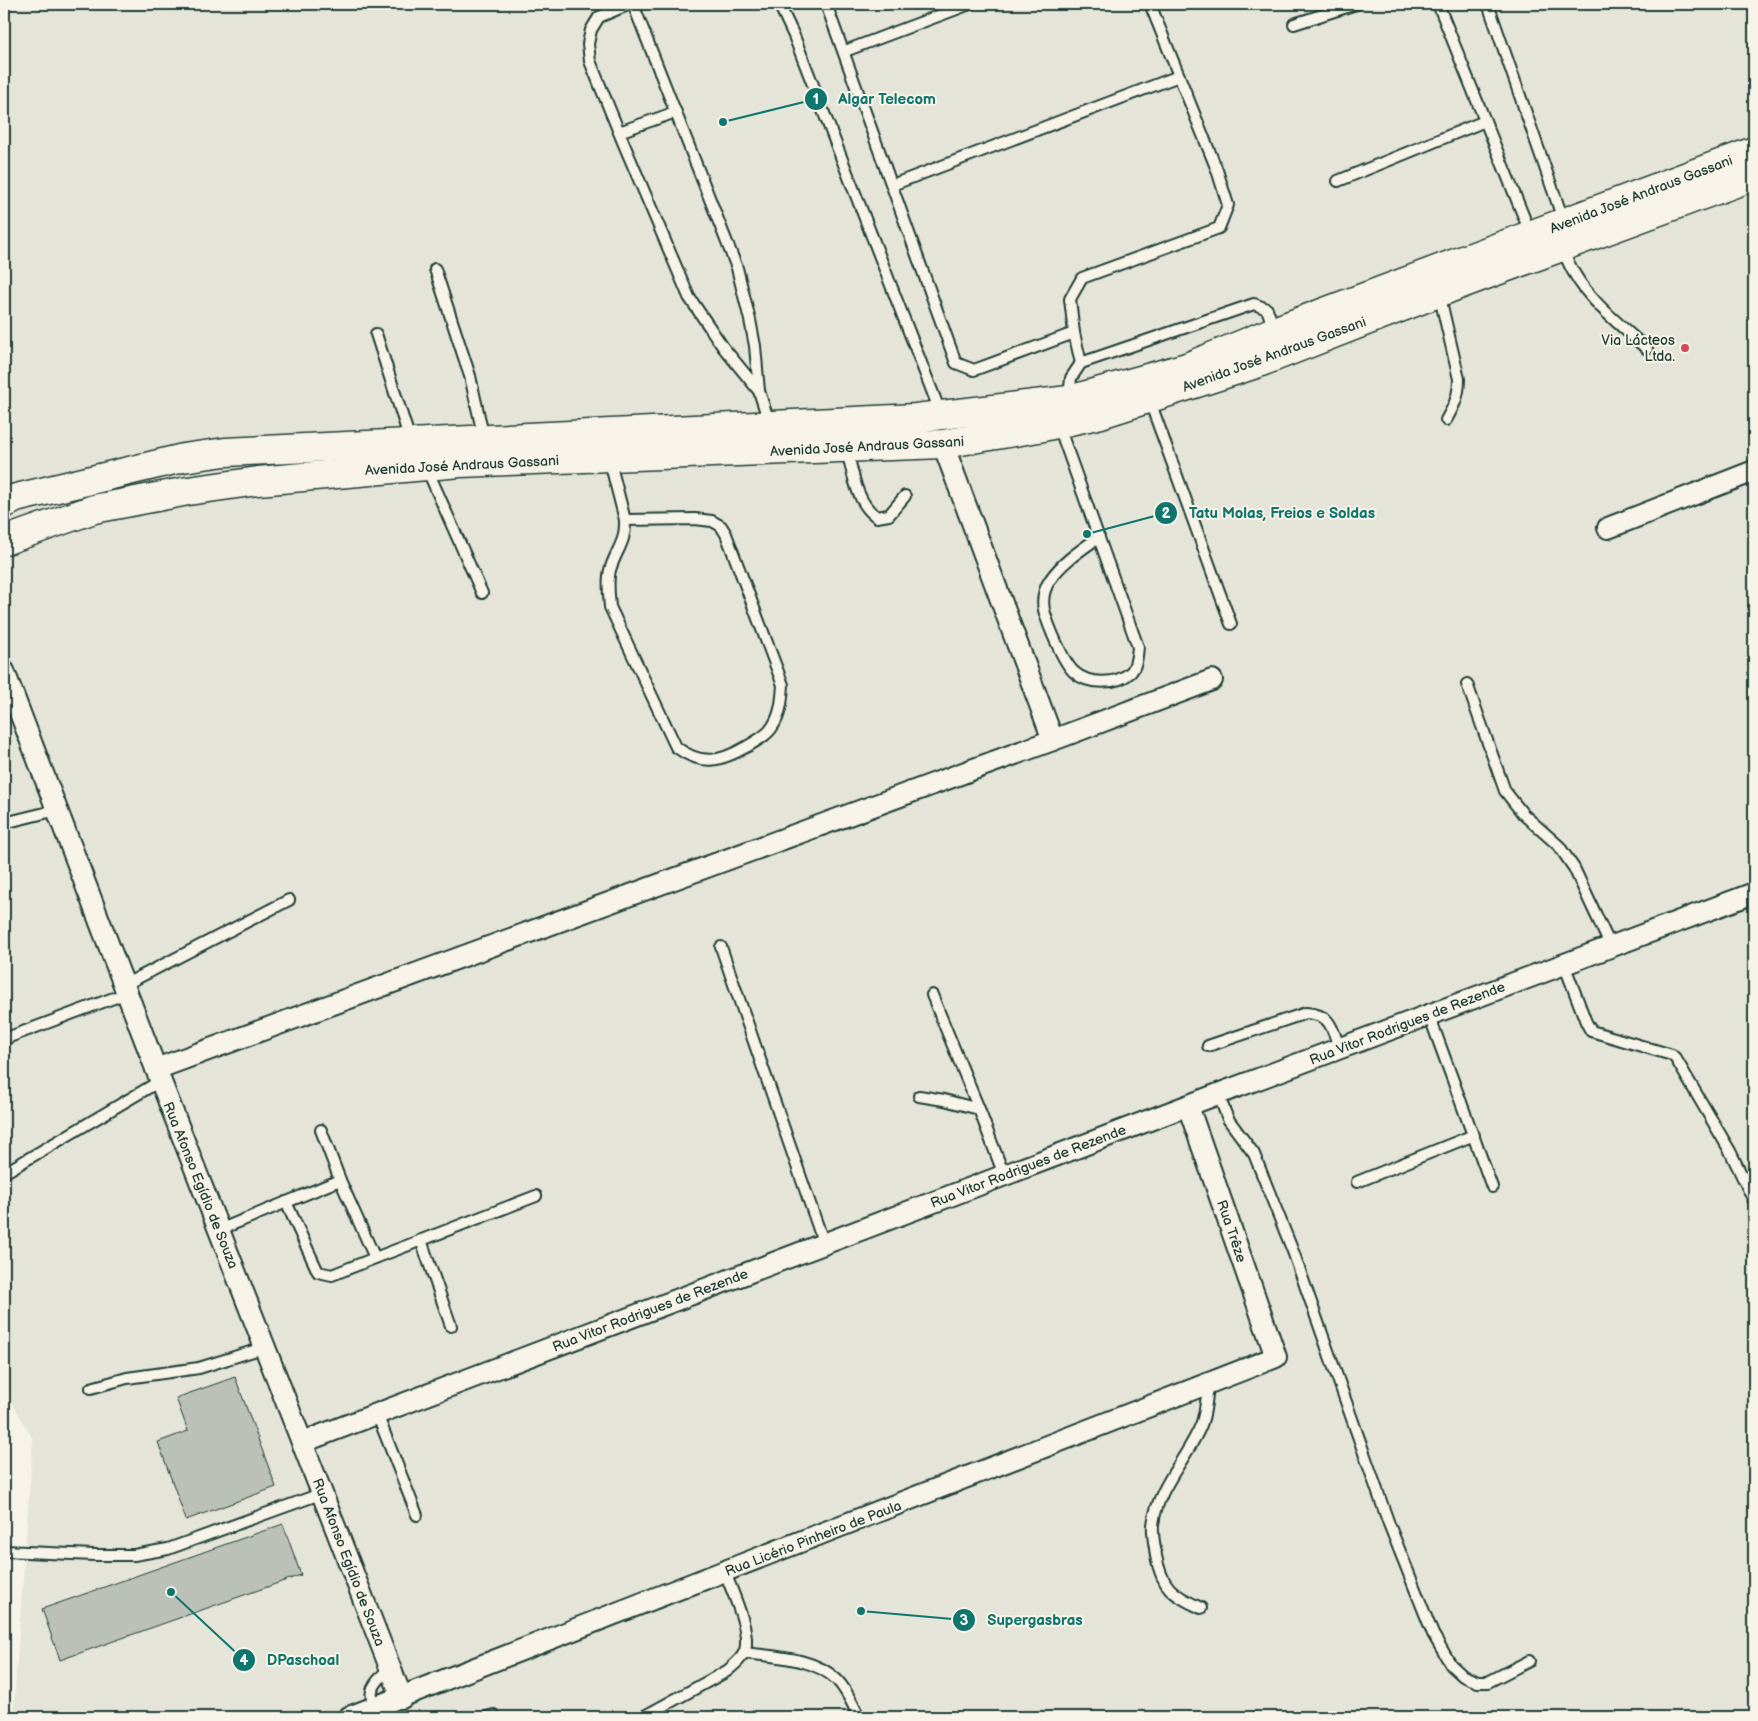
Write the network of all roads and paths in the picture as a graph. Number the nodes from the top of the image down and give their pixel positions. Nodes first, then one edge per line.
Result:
1 (632, 4) edge
2 (779, 4) edge
3 (826, 4) edge
4 (970, 4) edge
5 (1150, 4) edge
6 (1356, 4) edge
7 (1438, 4) edge
8 (1488, 4) edge
9 (1294, 24) dead end
10 (845, 51) junction
11 (1180, 76) junction
12 (676, 112) junction
13 (1485, 121) junction
14 (619, 132) junction
15 (1754, 151) edge
16 (1754, 176) edge
17 (1338, 180) dead end
18 (892, 184) junction
19 (1547, 239) junction
20 (436, 269) dead end
21 (1439, 292) junction
22 (1074, 333) junction
23 (376, 334) dead end
24 (1278, 343) junction
25 (1647, 349) dead end
26 (1081, 363) junction
27 (759, 391) junction
28 (1149, 398) junction
29 (1063, 412) junction
30 (941, 415) junction
31 (1446, 420) dead end
32 (758, 435) junction
33 (943, 444) junction
34 (846, 447) junction
35 (468, 448) junction
36 (418, 455) junction
37 (608, 457) junction
38 (182, 458) junction
39 (1754, 471) edge
40 (188, 491) junction
41 (905, 496) dead end
42 (4, 504) edge
43 (625, 520) junction
44 (1608, 528) dead end
45 (1099, 537) junction
46 (4, 541) edge
47 (482, 593) dead end
48 (1231, 624) dead end
49 (4, 671) edge
50 (1212, 680) dead end
51 (1467, 684) dead end
52 (1053, 740) junction
53 (57, 810) junction
54 (4, 823) edge
55 (1754, 893) edge
56 (289, 900) dead end
57 (1611, 946) junction
58 (721, 947) dead end
59 (1564, 964) junction
60 (125, 989) junction
61 (932, 995) dead end
62 (1429, 1015) junction
63 (4, 1039) edge
64 (1208, 1046) dead end
65 (1340, 1049) junction
66 (158, 1075) junction
67 (1218, 1094) junction
68 (919, 1096) dead end
69 (1188, 1106) junction
70 (980, 1110) junction
71 (321, 1130) dead end
72 (1474, 1136) junction
73 (4, 1173) edge
74 (1004, 1175) junction
75 (340, 1180) junction
76 (1358, 1182) dead end
77 (1492, 1186) dead end
78 (536, 1196) dead end
79 (1754, 1201) edge
80 (286, 1202) junction
81 (219, 1230) junction
82 (420, 1240) junction
83 (824, 1244) junction
84 (374, 1258) junction
85 (451, 1326) dead end
86 (266, 1347) junction
87 (1276, 1357) joint
88 (1208, 1384) junction
89 (91, 1388) dead end
90 (376, 1414) junction
91 (303, 1442) junction
92 (323, 1493) junction
93 (417, 1515) dead end
94 (4, 1551) edge
95 (725, 1572) junction
96 (1201, 1608) dead end
97 (744, 1652) junction
98 (1529, 1661) dead end
99 (390, 1667) junction
100 (402, 1698) junction
101 (378, 1712) edge
102 (349, 1717) edge
103 (642, 1717) edge
104 (859, 1717) edge

1 - 12 lane
1 - 14 lane
2 - 30 lane
3 - 10 lane
4 - 10 lane
5 - 11 lane
6 - 9 lane
7 - 13 lane
8 - 19 lane
10 - 18 lane
11 - 18 lane
11 - 22 lane
12 - 14 lane
12 - 27 lane
13 - 17 lane
13 - 19 lane
14 - 27 lane
15 - 19 main road, Avenida José Andraus Gassani
16 - 19 main road, Avenida José Andraus Gassani
18 - 22 lane
19 - 21 main road, Avenida José Andraus Gassani
19 - 24 main road, Avenida José Andraus Gassani
19 - 25 lane
20 - 35 lane
21 - 24 main road, Avenida José Andraus Gassani
21 - 31 lane
22 - 26 lane
23 - 36 lane
24 - 26 lane
24 - 28 main road, Avenida José Andraus Gassani
24 - 29 main road, Avenida José Andraus Gassani
26 - 29 lane
27 - 32 lane
28 - 29 main road, Avenida José Andraus Gassani
28 - 48 lane
29 - 30 main road, Avenida José Andraus Gassani
29 - 33 main road, Avenida José Andraus Gassani
29 - 45 lane
30 - 32 main road, Avenida José Andraus Gassani
32 - 34 main road, Avenida José Andraus Gassani
32 - 35 main road, Avenida José Andraus Gassani
32 - 37 main road, Avenida José Andraus Gassani
33 - 34 main road, Avenida José Andraus Gassani
33 - 52 street
34 - 41 lane
35 - 36 main road, Avenida José Andraus Gassani
35 - 37 main road, Avenida José Andraus Gassani
36 - 38 main road, Avenida José Andraus Gassani
36 - 40 main road, Avenida José Andraus Gassani
36 - 47 lane
37 - 43 lane
38 - 40 main road
38 - 42 main road, Avenida José Andraus Gassani
39 - 44 street
40 - 46 main road, Avenida José Andraus Gassani
43 - 43 lane
45 - 45 lane
49 - 53 street, Rua Afonso Egídio de Souza
50 - 52 street
51 - 57 lane
52 - 66 street
53 - 54 lane
53 - 60 street, Rua Afonso Egídio de Souza
55 - 57 street, Rua Vitor Rodrigues de Rezende
56 - 60 lane
57 - 59 street, Rua Vitor Rodrigues de Rezende
58 - 83 lane
59 - 62 street, Rua Vitor Rodrigues de Rezende
59 - 79 lane
60 - 63 lane
60 - 66 street, Rua Afonso Egídio de Souza
61 - 70 lane
62 - 65 street, Rua Vitor Rodrigues de Rezende
62 - 72 lane
64 - 65 lane
65 - 67 street, Rua Vitor Rodrigues de Rezende
66 - 73 lane
66 - 81 street, Rua Afonso Egídio de Souza
67 - 69 street, Rua Vitor Rodrigues de Rezende
67 - 98 lane
68 - 70 lane
69 - 74 street, Rua Vitor Rodrigues de Rezende
69 - 87 street, Rua Trêze
70 - 74 lane
71 - 75 lane
72 - 76 lane
72 - 77 lane
74 - 83 street, Rua Vitor Rodrigues de Rezende
75 - 80 lane
75 - 84 lane
78 - 82 lane
80 - 81 lane
80 - 84 lane
81 - 86 street, Rua Afonso Egídio de Souza
82 - 84 lane
82 - 85 lane
83 - 90 street, Rua Vitor Rodrigues de Rezende
86 - 89 lane
86 - 91 street, Rua Afonso Egídio de Souza
87 - 88 street, Rua Licério Pinheiro de Paula
88 - 95 street, Rua Licério Pinheiro de Paula
88 - 96 lane
90 - 91 street, Rua Vitor Rodrigues de Rezende
90 - 93 lane
91 - 92 street, Rua Afonso Egídio de Souza
92 - 94 lane
92 - 99 street, Rua Afonso Egídio de Souza
95 - 97 lane
95 - 100 street, Rua Licério Pinheiro de Paula
97 - 103 lane
97 - 104 lane
99 - 100 street, Rua Afonso Egídio de Souza
99 - 101 lane
100 - 101 street, Rua Licério Pinheiro de Paula
101 - 102 street, Rua Licério Pinheiro de Paula

